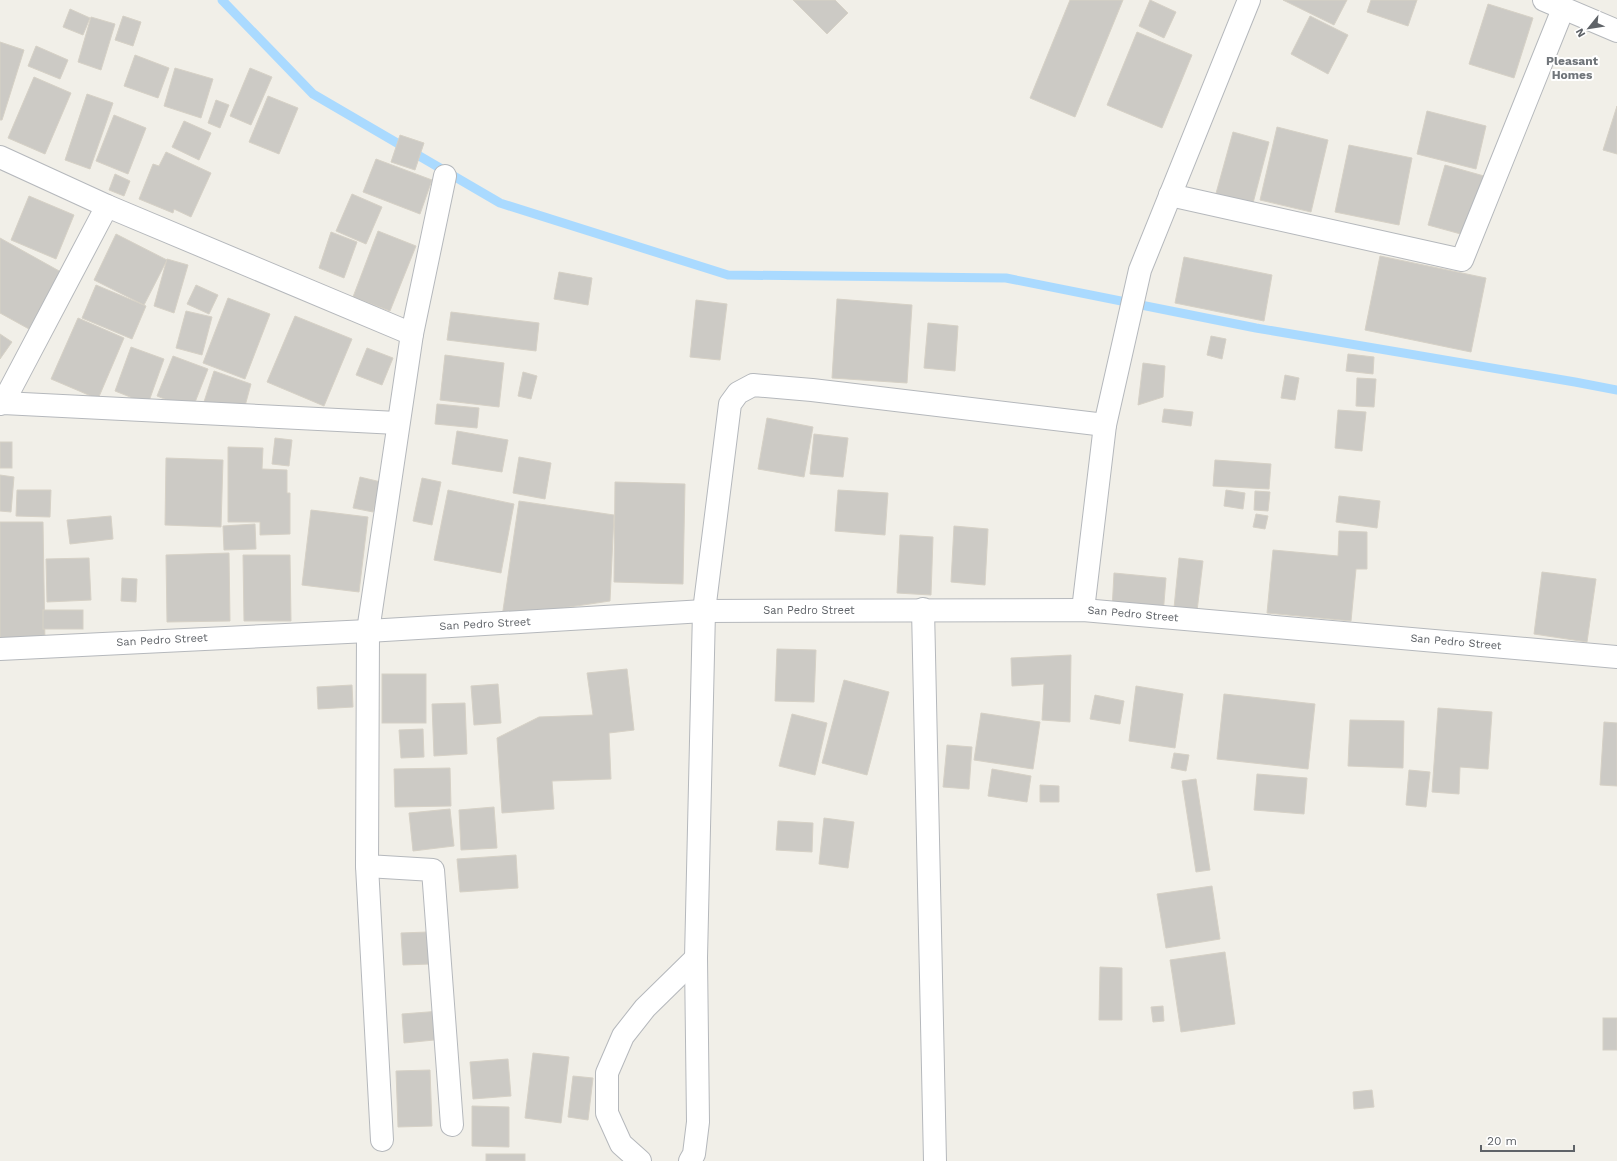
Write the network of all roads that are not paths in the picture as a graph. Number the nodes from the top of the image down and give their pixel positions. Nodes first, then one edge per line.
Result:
1 (1249, 0) edge
2 (1554, 4) edge
3 (1617, 31) edge
4 (0, 157) edge
5 (445, 176) dead end
6 (1170, 195) junction
7 (107, 206) junction
8 (412, 334) junction
9 (1, 404) edge
10 (397, 423) junction
11 (1105, 424) junction
12 (923, 609) junction
13 (704, 610) junction
14 (1083, 610) junction
15 (368, 631) junction
16 (0, 649) edge
17 (1617, 656) edge
18 (367, 866) junction
19 (696, 958) junction
20 (452, 1125) dead end
21 (382, 1140) dead end
22 (640, 1161) edge
23 (690, 1161) edge
24 (935, 1161) edge

1 - 6 street
2 - 3 street
2 - 6 street
4 - 7 street
5 - 8 street
6 - 11 street
7 - 8 street
7 - 9 street
8 - 10 street
9 - 10 street
10 - 15 street
11 - 13 street
11 - 14 street
12 - 13 street, San Pedro Street
12 - 14 street, San Pedro Street
12 - 24 street
13 - 15 street, San Pedro Street
13 - 19 street
14 - 17 street, San Pedro Street
15 - 16 street, San Pedro Street
15 - 18 street
18 - 20 street
18 - 21 street
19 - 22 street
19 - 23 street

